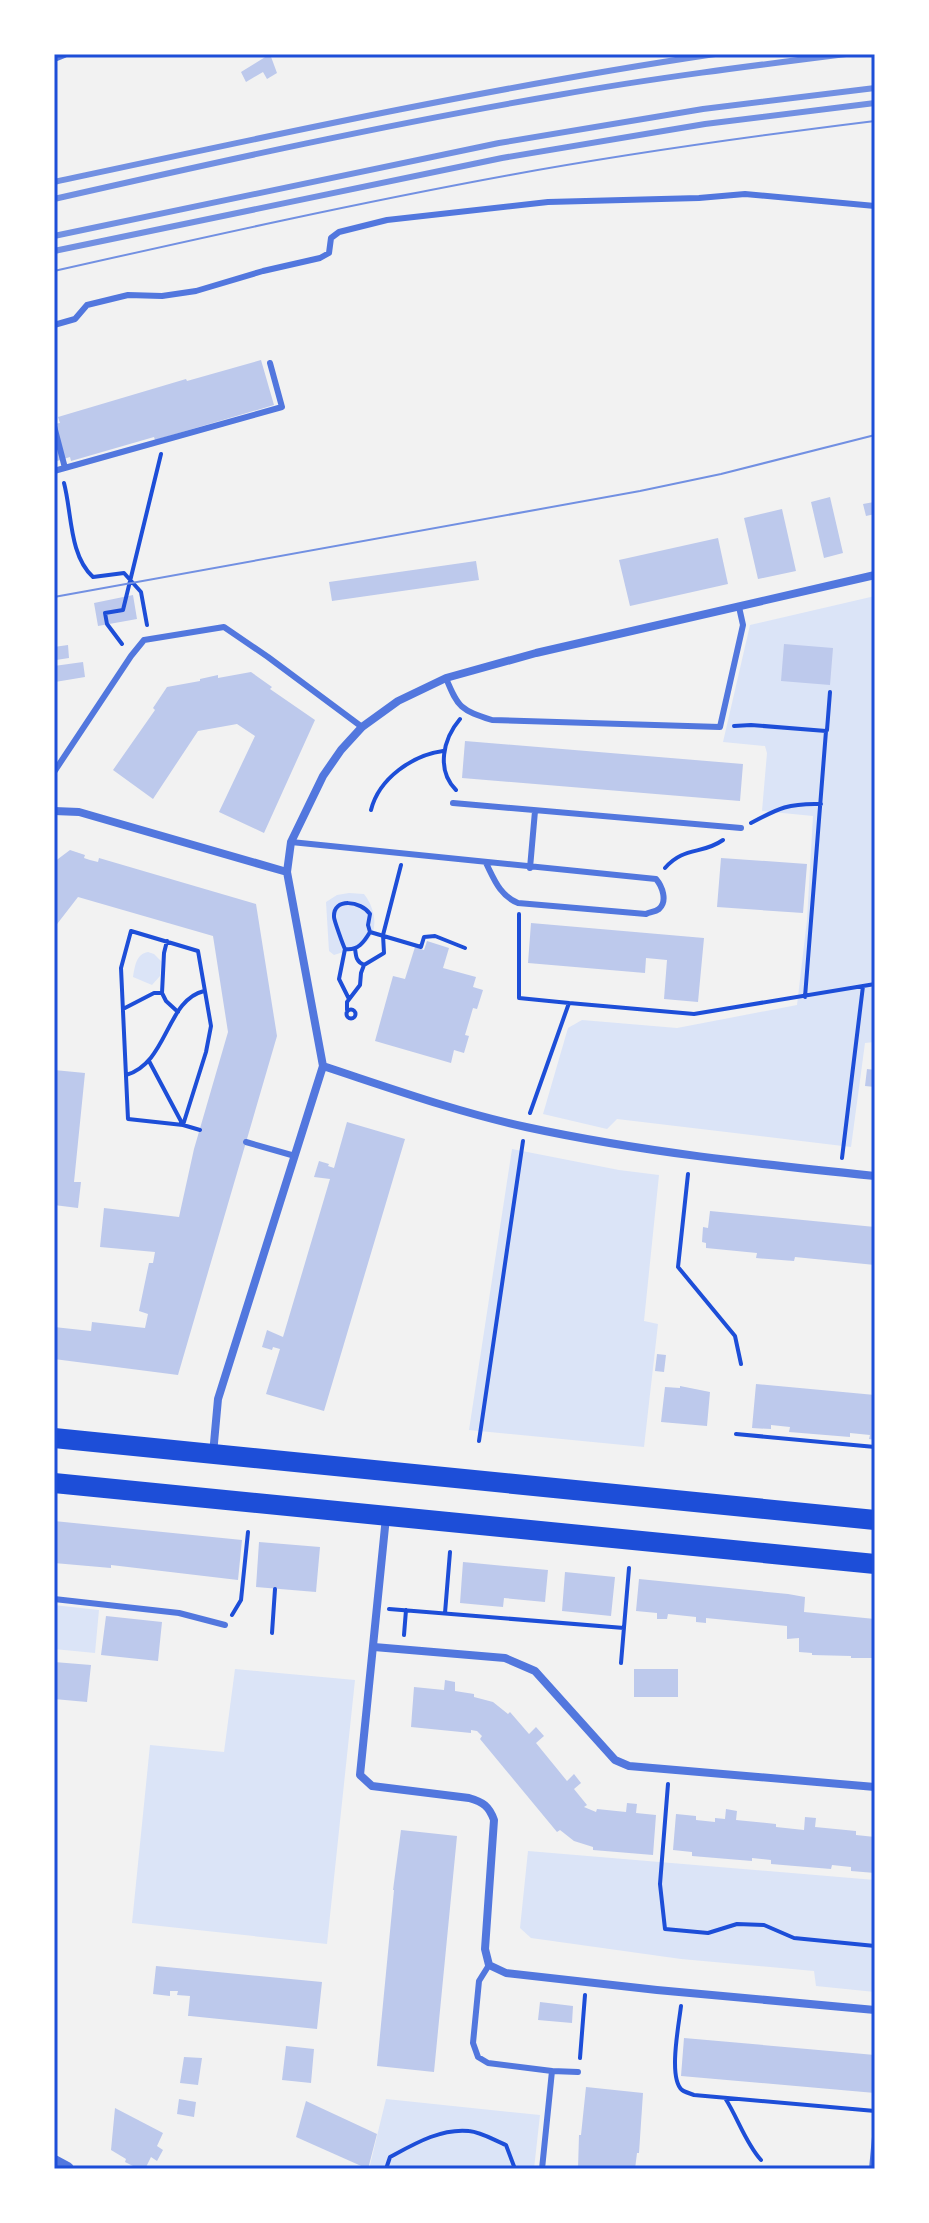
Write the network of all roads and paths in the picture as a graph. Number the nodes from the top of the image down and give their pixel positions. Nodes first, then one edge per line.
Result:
1 (64, 54) edge
2 (54, 58) edge
3 (875, 206) edge
4 (54, 325) edge
5 (270, 363) dead end
6 (54, 426) edge
7 (162, 450) dead end
8 (60, 469) edge
9 (875, 575) edge
10 (739, 607) junction
11 (149, 639) junction
12 (131, 656) junction
13 (446, 678) junction
14 (830, 692) dead end
15 (467, 712) junction
16 (362, 727) junction
17 (720, 727) junction
18 (826, 731) junction
19 (443, 751) junction
20 (54, 772) edge
21 (453, 803) dead end
22 (475, 805) junction
23 (371, 810) dead end
24 (54, 811) edge
25 (535, 811) junction
26 (741, 828) dead end
27 (291, 842) junction
28 (402, 854) junction
29 (486, 863) junction
30 (530, 868) junction
31 (287, 872) junction
32 (370, 932) junction
33 (519, 932) dead end
34 (383, 935) junction
35 (167, 941) junction
36 (355, 948) junction
37 (465, 948) dead end
38 (345, 949) junction
39 (364, 965) junction
40 (875, 984) edge
41 (863, 986) junction
42 (204, 991) junction
43 (162, 993) junction
44 (805, 997) junction
45 (349, 999) junction
46 (569, 1003) junction
47 (123, 1009) junction
48 (347, 1010) dead end
49 (178, 1012) junction
50 (149, 1061) junction
51 (323, 1066) junction
52 (126, 1075) junction
53 (183, 1125) junction
54 (525, 1127) junction
55 (200, 1130) dead end
56 (246, 1142) dead end
57 (295, 1156) junction
58 (840, 1173) junction
59 (688, 1174) dead end
60 (875, 1176) edge
61 (741, 1364) dead end
62 (736, 1434) dead end
63 (54, 1438) edge
64 (479, 1441) dead end
65 (875, 1447) edge
66 (213, 1454) junction
67 (54, 1483) edge
68 (386, 1516) junction
69 (875, 1520) edge
70 (248, 1532) dead end
71 (450, 1552) dead end
72 (875, 1564) edge
73 (629, 1568) dead end
74 (275, 1589) dead end
75 (54, 1599) edge
76 (378, 1608) junction
77 (406, 1610) junction
78 (445, 1613) junction
79 (225, 1625) joint
80 (624, 1628) junction
81 (272, 1633) dead end
82 (374, 1647) junction
83 (403, 1649) junction
84 (621, 1663) dead end
85 (669, 1769) junction
86 (875, 1787) edge
87 (875, 1946) edge
88 (489, 1965) junction
89 (586, 1983) junction
90 (683, 1993) junction
91 (875, 2010) edge
92 (552, 2071) junction
93 (578, 2072) joint
94 (725, 2098) junction
95 (875, 2111) edge
96 (875, 2137) edge
97 (761, 2160) dead end
98 (54, 2162) edge
99 (67, 2169) edge
100 (386, 2169) edge
101 (515, 2169) edge
102 (542, 2169) edge
103 (872, 2169) edge

1 - 2 street
3 - 4 lane
5 - 8 lane
6 - 8 lane
7 - 12 path
8 - 11 path
9 - 10 street
10 - 13 street
10 - 17 lane
11 - 12 lane
11 - 16 lane
12 - 20 lane
13 - 15 lane
13 - 16 street
14 - 18 path
15 - 17 lane
15 - 19 path
16 - 27 street
17 - 18 path
18 - 44 path
19 - 22 path
19 - 23 path
21 - 22 lane
22 - 25 lane
24 - 31 street
25 - 26 lane
25 - 30 lane
27 - 28 lane
27 - 31 street
28 - 29 lane
28 - 34 path
29 - 30 lane
29 - 30 lane
31 - 51 street
32 - 34 path
32 - 36 path
32 - 38 path
33 - 46 path
34 - 37 path
34 - 39 path
35 - 42 path
35 - 43 path
35 - 47 path
36 - 38 path
36 - 39 path
38 - 45 path
39 - 45 path
40 - 41 path
41 - 44 path
41 - 58 path
42 - 49 path
42 - 53 path
43 - 47 path
43 - 49 path
44 - 46 path
45 - 48 path
46 - 54 path
47 - 52 path
49 - 50 path
50 - 52 path
50 - 53 path
51 - 54 street
51 - 57 street
52 - 53 path
53 - 55 path
54 - 58 street
54 - 64 path
56 - 57 lane
57 - 66 street
58 - 60 street
59 - 61 path
62 - 65 path
63 - 66 main road
66 - 69 main road
67 - 68 main road
68 - 72 main road
68 - 76 street
70 - 79 path
71 - 78 path
73 - 80 path
74 - 81 path
75 - 79 lane
76 - 77 path
76 - 82 street
77 - 78 path
77 - 83 path
78 - 80 path
80 - 84 path
82 - 83 street
82 - 88 street
83 - 85 street
85 - 86 street
85 - 87 path
88 - 89 street
88 - 92 lane
89 - 90 street
89 - 93 path
90 - 91 street
90 - 94 path
92 - 93 lane
92 - 102 lane
94 - 95 path
94 - 97 path
96 - 103 lane
98 - 99 street
100 - 101 path

